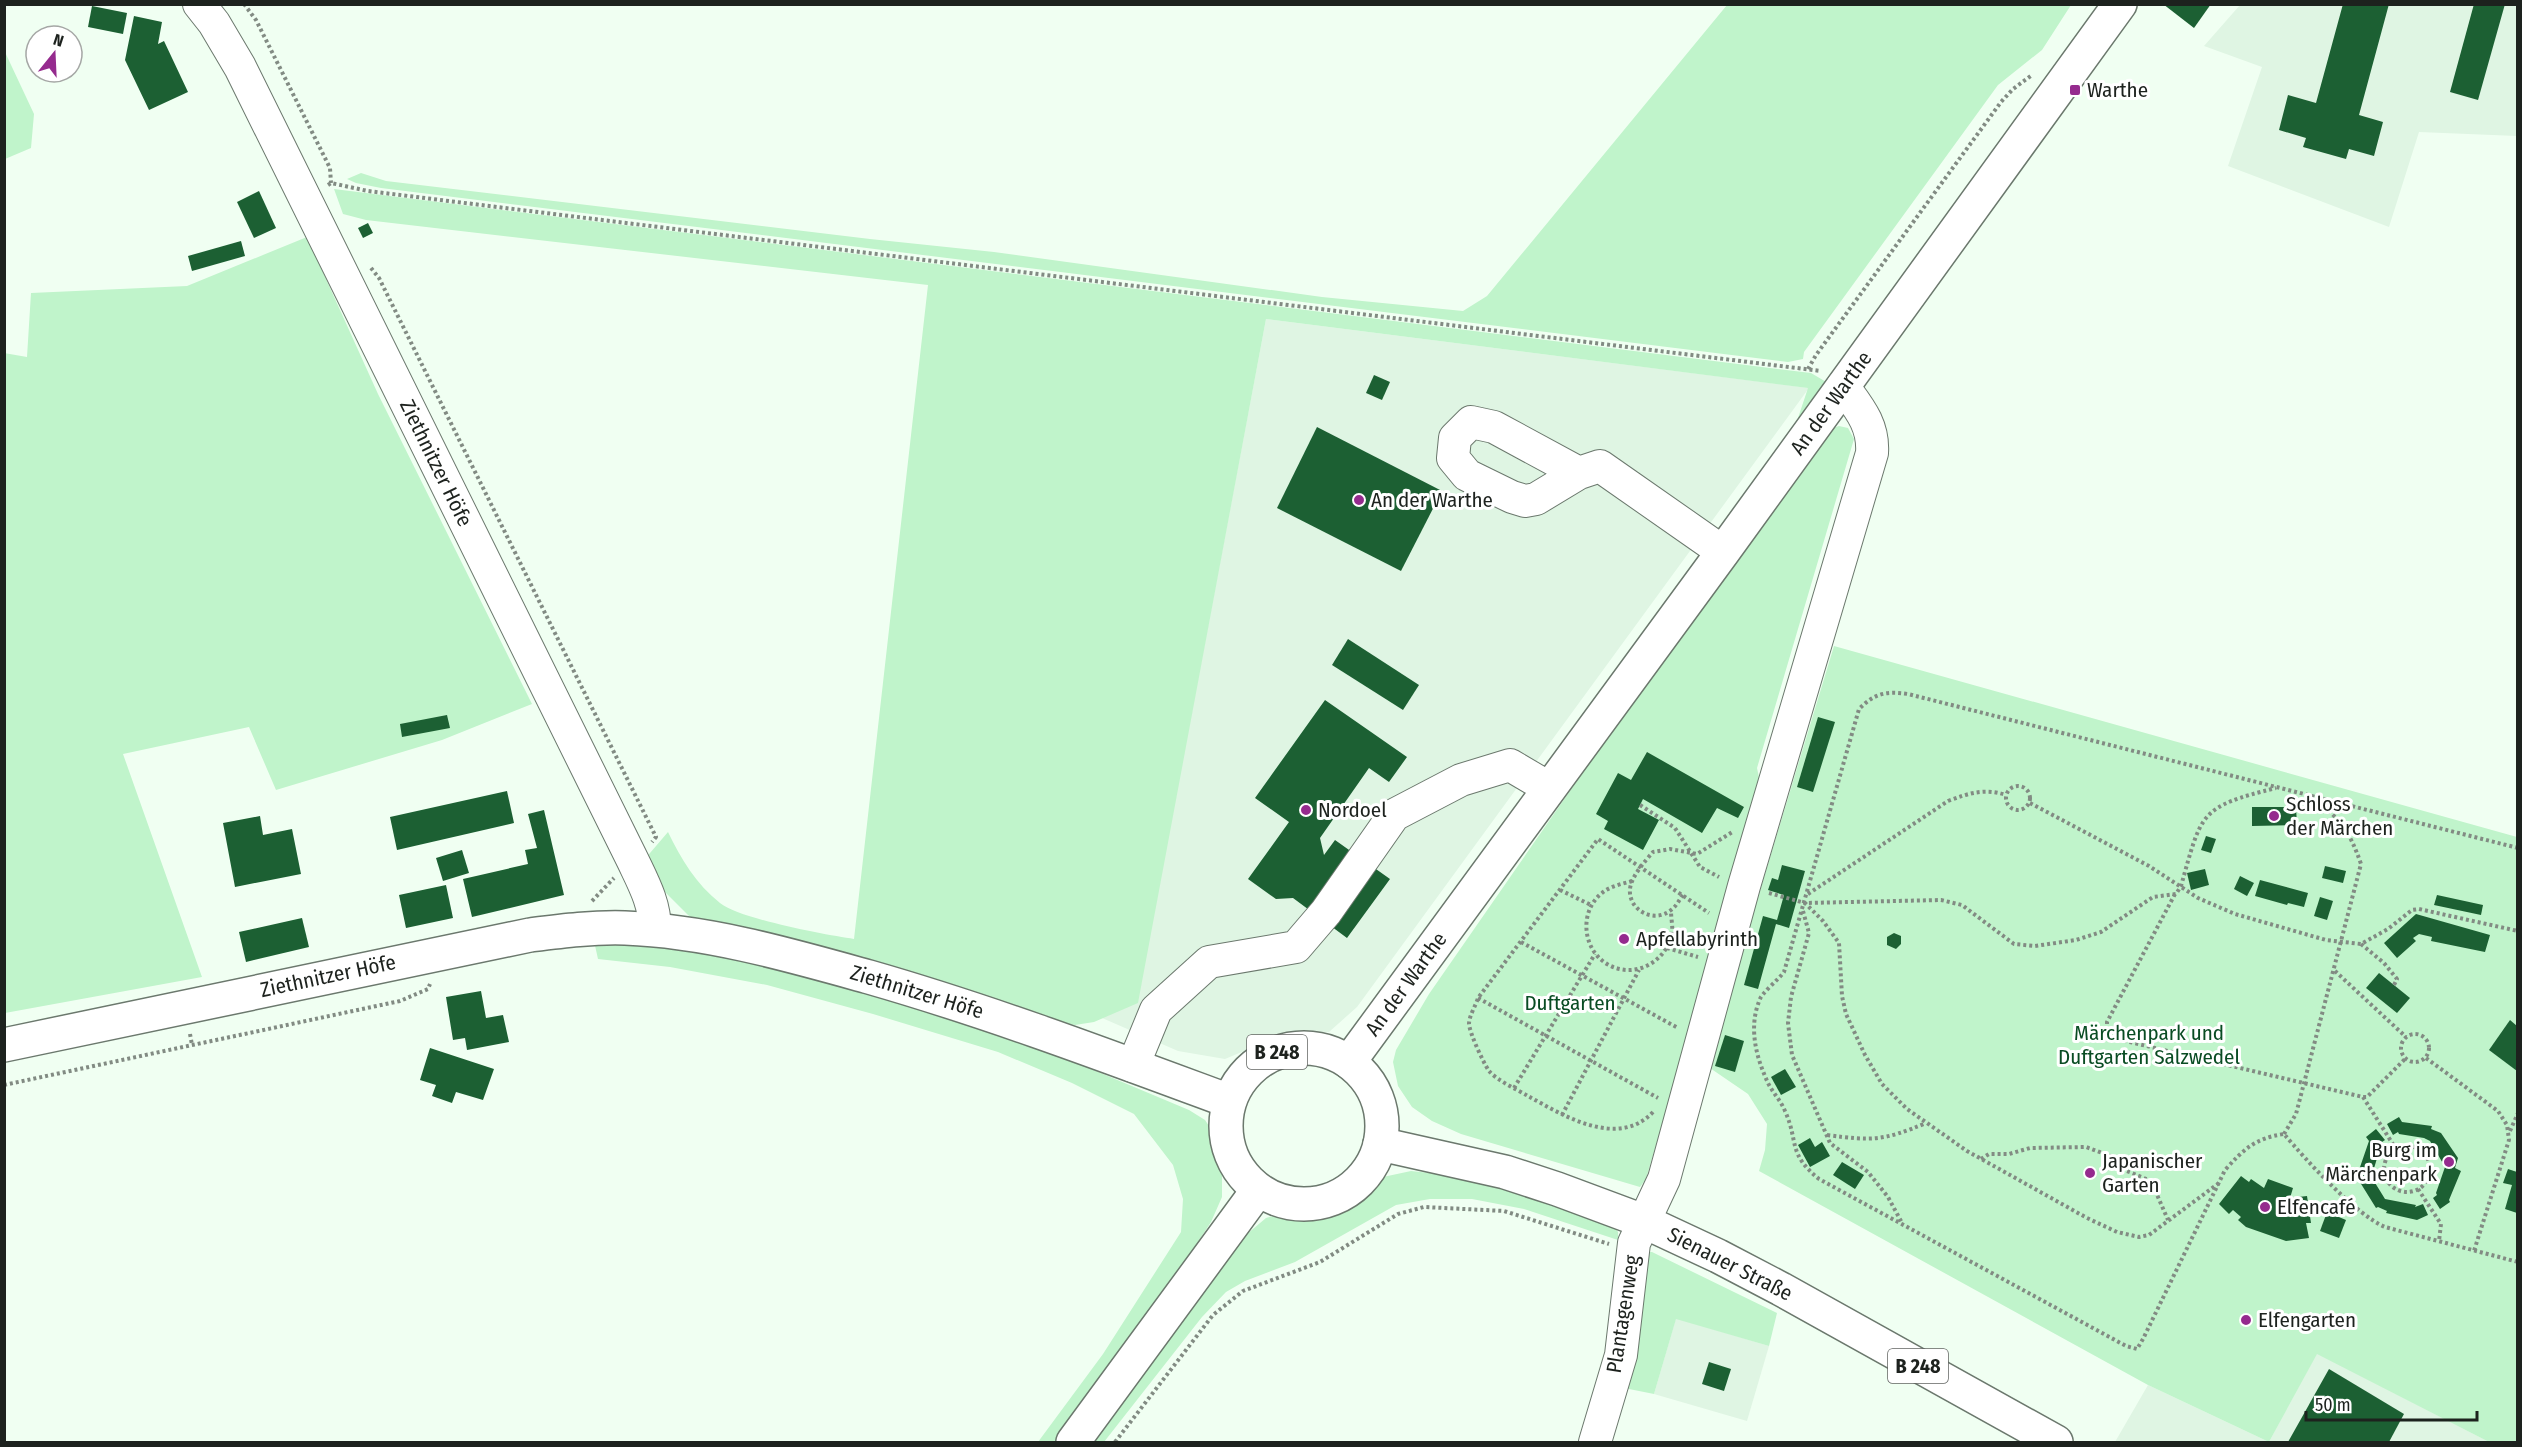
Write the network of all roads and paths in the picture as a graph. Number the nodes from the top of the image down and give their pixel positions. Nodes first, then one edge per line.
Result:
1 (199, 4) edge
2 (244, 4) edge
3 (2120, 4) edge
4 (2029, 77) dead end
5 (331, 183) junction
6 (317, 194) junction
7 (365, 260) dead end
8 (1808, 369) junction
9 (1843, 386) junction
10 (1579, 473) dead end
11 (1723, 552) junction
12 (1549, 788) junction
13 (2277, 788) junction
14 (2006, 795) junction
15 (2314, 798) junction
16 (2030, 803) junction
17 (1640, 805) dead end
18 (1760, 834) junction
19 (2517, 848) edge
20 (1690, 854) junction
21 (633, 861) junction
22 (1642, 868) junction
23 (1633, 881) junction
24 (1744, 886) junction
25 (2181, 886) junction
26 (1560, 890) junction
27 (1807, 894) junction
28 (2176, 894) junction
29 (1683, 895) junction
30 (1805, 903) junction
31 (1591, 905) junction
32 (1671, 910) junction
33 (1803, 910) junction
34 (1714, 916) dead end
35 (655, 930) junction
36 (2517, 931) edge
37 (1521, 942) junction
38 (2342, 944) junction
39 (2361, 944) junction
40 (1667, 948) junction
41 (436, 954) junction
42 (1595, 954) junction
43 (1702, 958) dead end
44 (1639, 970) junction
45 (2335, 970) junction
46 (1582, 975) junction
47 (2394, 985) dead end
48 (1478, 998) junction
49 (1624, 998) junction
50 (1683, 1019) dead end
51 (1545, 1035) junction
52 (2406, 1038) junction
53 (4, 1045) edge
54 (2406, 1058) junction
55 (2426, 1058) junction
56 (1590, 1060) junction
57 (1349, 1062) junction
58 (1133, 1066) junction
59 (2304, 1084) junction
60 (4, 1085) edge
61 (1514, 1088) junction
62 (1662, 1089) dead end
63 (2363, 1097) junction
64 (1659, 1099) junction
65 (1229, 1101) junction
66 (2517, 1113) edge
67 (1562, 1115) junction
68 (1926, 1123) junction
69 (2509, 1131) junction
70 (2284, 1134) junction
71 (1826, 1135) junction
72 (1380, 1144) junction
73 (2396, 1149) junction
74 (1981, 1159) junction
75 (2219, 1182) junction
76 (2418, 1189) junction
77 (1258, 1190) junction
78 (2169, 1220) junction
79 (1643, 1221) junction
80 (1903, 1225) junction
81 (2439, 1241) junction
82 (2474, 1251) junction
83 (1632, 1252) junction
84 (2517, 1262) edge
85 (1073, 1443) edge
86 (1115, 1443) edge
87 (1595, 1443) edge
88 (2056, 1443) edge

1 - 6 street, Ziethnitzer Höfe
2 - 5 path
3 - 9 main road, An der Warthe
4 - 8 path
5 - 6 path
5 - 6 path
5 - 8 path
6 - 21 street, Ziethnitzer Höfe
7 - 21 path
8 - 9 path
9 - 11 main road, An der Warthe
9 - 18 street, Plantagenweg
10 - 11 street
11 - 12 main road, An der Warthe
12 - 57 main road, An der Warthe
12 - 58 street
13 - 15 path
13 - 25 path
13 - 27 path
14 - 16 path
14 - 16 path
14 - 27 path
15 - 19 path
15 - 38 path
16 - 25 path
17 - 20 path
18 - 20 path
18 - 24 street, Plantagenweg
20 - 22 path
20 - 24 path
21 - 35 street, Ziethnitzer Höfe
22 - 23 path
22 - 26 path
22 - 29 path
23 - 31 path
23 - 32 path
24 - 30 path
24 - 79 street, Plantagenweg
25 - 28 path
25 - 38 path
26 - 31 path
26 - 37 path
27 - 30 path
28 - 30 path
28 - 59 path
29 - 32 path
29 - 34 path
30 - 33 path
30 - 68 path
31 - 42 path
32 - 40 path
33 - 71 path
33 - 80 path
35 - 41 main road, Ziethnitzer Höfe
35 - 58 main road, Ziethnitzer Höfe
36 - 39 path
37 - 46 path
37 - 48 path
38 - 39 path
38 - 45 path
39 - 47 path
40 - 43 path
40 - 44 path
41 - 53 main road, Ziethnitzer Höfe
41 - 60 path
42 - 44 path
42 - 46 path
44 - 49 path
45 - 52 path
45 - 59 path
46 - 49 path
46 - 51 path
48 - 51 path
48 - 61 path
49 - 50 path
49 - 56 path
51 - 56 path
51 - 61 path
52 - 54 path
52 - 55 path
54 - 55 path
54 - 63 path
55 - 69 path
56 - 64 path
56 - 67 path
57 - 65 main road, B 248
57 - 72 main road, B 248
58 - 65 main road, Ziethnitzer Höfe
59 - 63 path
59 - 70 path
61 - 67 path
62 - 64 path
63 - 73 path
64 - 67 path
65 - 77 main road, B 248
66 - 69 path
68 - 71 path
68 - 74 path
69 - 82 path
70 - 75 path
70 - 81 path
71 - 80 path
72 - 77 main road, B 248
72 - 79 main road, Sienauer Straße / B 248
73 - 76 path
73 - 76 path
74 - 78 path
74 - 78 path
75 - 78 path
75 - 80 path
76 - 81 path
77 - 85 main road
79 - 83 street, Plantagenweg
79 - 88 main road, Sienauer Straße / B 248
81 - 82 path
82 - 84 path
83 - 86 path
83 - 87 street, Plantagenweg

